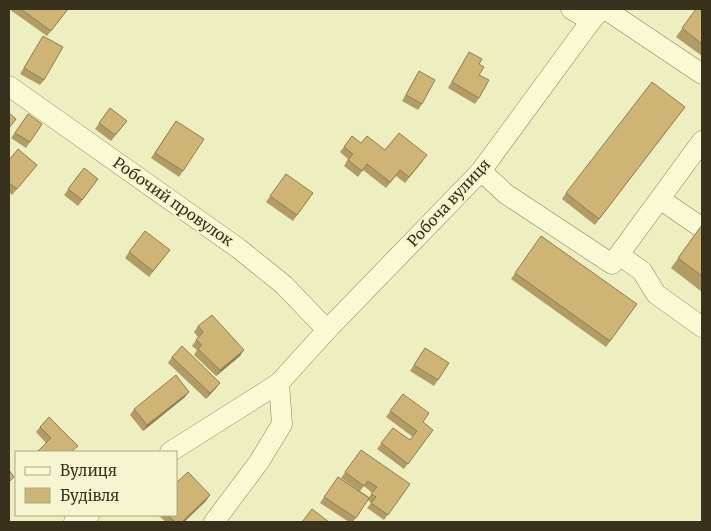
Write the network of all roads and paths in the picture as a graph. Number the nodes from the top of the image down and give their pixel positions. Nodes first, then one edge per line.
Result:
1 (571, 9) edge
2 (599, 13) edge
3 (702, 74) edge
4 (9, 86) edge
5 (702, 141) edge
6 (481, 171) junction
7 (660, 199) junction
8 (702, 228) edge
9 (619, 255) junction
10 (702, 327) edge
11 (327, 330) junction
12 (279, 382) junction
13 (172, 451) edge
14 (87, 516) edge
15 (74, 522) edge
16 (214, 522) edge

1 - 2 street
2 - 3 street
2 - 6 street, Робоча вулиця
4 - 11 street, Робочий провулок
5 - 7 street
6 - 9 street
6 - 11 street, Робоча вулиця
7 - 8 street
7 - 9 street
9 - 10 street
11 - 12 street, Робоча вулиця
12 - 13 street, Робоча вулиця
12 - 16 street
14 - 15 street

